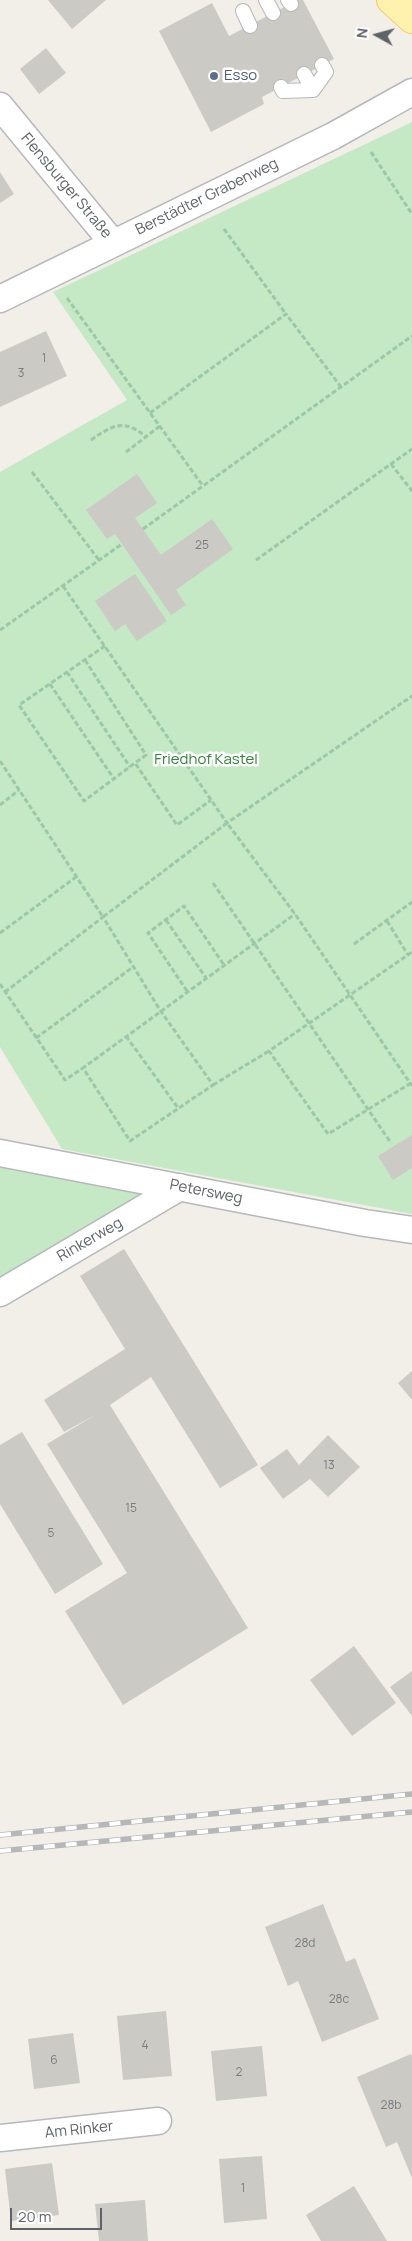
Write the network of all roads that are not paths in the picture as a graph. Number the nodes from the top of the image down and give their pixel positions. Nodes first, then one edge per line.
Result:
1 (266, 0) edge
2 (391, 0) edge
3 (243, 11) dead end
4 (273, 13) dead end
5 (412, 19) edge
6 (250, 26) dead end
7 (322, 65) dead end
8 (304, 74) dead end
9 (281, 87) dead end
10 (313, 90) junction
11 (412, 92) edge
12 (0, 106) edge
13 (113, 244) junction
14 (0, 299) edge
15 (0, 1153) edge
16 (180, 1187) junction
17 (412, 1230) edge
18 (0, 1293) edge
19 (158, 2121) dead end
20 (0, 2138) edge

1 - 4 lane
2 - 5 main road
3 - 6 lane
7 - 10 lane
8 - 10 lane
9 - 10 lane
11 - 13 street, Berstädter Grabenweg
12 - 13 street, Flensburger Straße
13 - 14 street, Berstädter Grabenweg
15 - 16 street, Petersweg
16 - 17 street, Petersweg
16 - 18 street, Rinkerweg
19 - 20 street, Am Rinker

